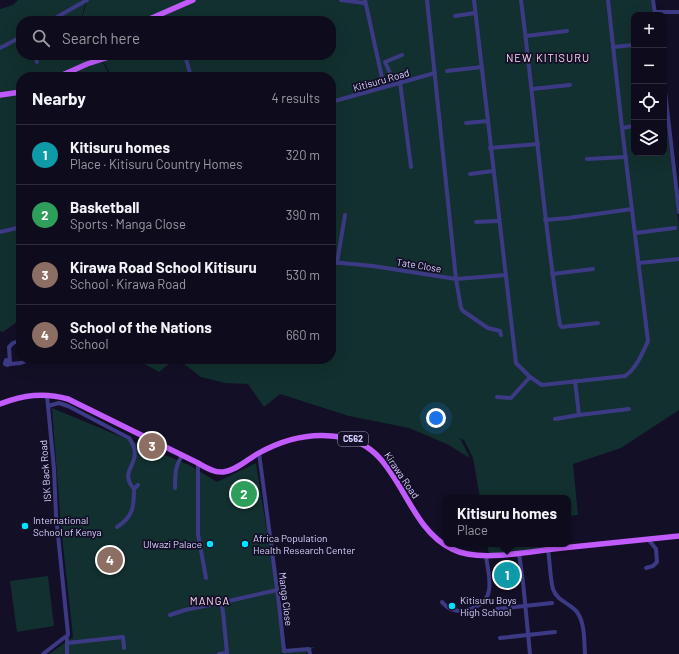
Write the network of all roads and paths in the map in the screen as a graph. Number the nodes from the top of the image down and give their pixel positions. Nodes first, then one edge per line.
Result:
1 (87, 0) edge
2 (193, 0) edge
3 (341, 0) edge
4 (427, 0) edge
5 (474, 0) edge
6 (521, 0) edge
7 (608, 0) edge
8 (653, 0) edge
9 (365, 1) edge
10 (655, 12) edge
11 (679, 12) edge
12 (475, 13) junction
13 (667, 13) edge
14 (59, 16) edge
15 (156, 16) edge
16 (455, 16) dead end
17 (567, 31) dead end
18 (526, 36) junction
19 (16, 40) edge
20 (631, 45) edge
21 (613, 47) junction
22 (0, 48) edge
23 (402, 56) dead end
24 (99, 60) edge
25 (187, 60) edge
26 (482, 67) junction
27 (446, 71) dead end
28 (69, 72) edge
29 (190, 72) edge
30 (435, 73) junction
31 (397, 83) junction
32 (570, 85) dead end
33 (384, 87) junction
34 (532, 89) junction
35 (16, 93) edge
36 (0, 95) edge
37 (336, 101) edge
38 (667, 110) edge
39 (488, 121) junction
40 (466, 123) dead end
41 (631, 126) edge
42 (622, 128) junction
43 (538, 144) junction
44 (490, 148) junction
45 (626, 157) junction
46 (587, 160) dead end
47 (411, 167) dead end
48 (493, 171) junction
49 (470, 174) dead end
50 (632, 209) junction
51 (679, 212) edge
52 (345, 215) dead end
53 (545, 220) junction
54 (498, 221) junction
55 (476, 222) dead end
56 (16, 228) edge
57 (675, 228) dead end
58 (0, 232) edge
59 (635, 234) junction
60 (679, 259) edge
61 (337, 263) joint
62 (639, 263) junction
63 (593, 269) dead end
64 (552, 274) junction
65 (506, 275) junction
66 (456, 279) junction
67 (598, 323) dead end
68 (501, 335) dead end
69 (16, 342) edge
70 (8, 363) junction
71 (16, 363) edge
72 (0, 366) edge
73 (530, 377) junction
74 (575, 381) junction
75 (47, 395) junction
76 (497, 397) dead end
77 (0, 404) edge
78 (48, 406) junction
79 (629, 410) dead end
80 (579, 415) junction
81 (555, 419) dead end
82 (259, 453) junction
83 (183, 455) junction
84 (198, 463) junction
85 (138, 485) dead end
86 (175, 488) dead end
87 (134, 489) junction
88 (117, 527) dead end
89 (679, 536) edge
90 (648, 539) junction
91 (443, 544) edge
92 (449, 547) edge
93 (548, 550) junction
94 (519, 553) junction
95 (486, 556) junction
96 (646, 568) dead end
97 (206, 578) dead end
98 (277, 590) junction
99 (224, 602) junction
100 (442, 602) dead end
101 (552, 603) dead end
102 (526, 606) junction
103 (497, 609) dead end
104 (170, 615) dead end
105 (555, 632) dead end
106 (528, 635) junction
107 (65, 638) junction
108 (500, 638) dead end
109 (124, 648) dead end
110 (43, 654) edge
111 (67, 654) edge
112 (219, 654) edge
113 (310, 654) edge
114 (530, 654) edge
115 (585, 654) edge

1 - 14 street
2 - 15 main road
3 - 9 street
4 - 30 street
5 - 12 street
6 - 18 street
7 - 21 street
8 - 10 street
9 - 33 street
11 - 13 street
12 - 16 street
12 - 26 street
17 - 18 street
18 - 34 street
19 - 22 street
20 - 21 street
21 - 42 street
23 - 31 street
24 - 28 main road
25 - 29 street
26 - 27 street
26 - 39 street
30 - 31 street, Kitisuru Road
30 - 66 street
31 - 33 street, Kitisuru Road
31 - 47 street
32 - 34 street
33 - 37 street, Kitisuru Road
34 - 43 street
35 - 36 main road
38 - 51 street
39 - 40 street
39 - 44 street
41 - 42 street
42 - 45 street
43 - 44 street
43 - 53 street
44 - 48 street
45 - 46 street
45 - 50 street
48 - 49 street
48 - 54 street
50 - 53 street
50 - 59 street
52 - 61 street
53 - 64 street
54 - 55 street
54 - 65 street
56 - 58 street
57 - 59 street
59 - 62 street
60 - 62 street
61 - 66 street, Tate Close
62 - 74 street
63 - 64 street
64 - 67 street
65 - 66 street, Tate Close
65 - 73 street
66 - 68 street
69 - 70 street
70 - 71 street
70 - 72 street
73 - 74 street
73 - 76 street
74 - 80 street
75 - 77 main road, Kirawa Road / C562
75 - 78 street, ISK Back Road
75 - 83 main road, Kirawa Road / C562
78 - 87 street
78 - 107 street, ISK Back Road
79 - 80 street
80 - 81 street
82 - 84 main road, Kirawa Road / C562
82 - 91 main road, Kirawa Road / C562
82 - 98 street, Manga Close
83 - 84 main road, Kirawa Road / C562
83 - 86 street
84 - 97 street
85 - 87 street
87 - 88 street
89 - 90 main road, Kirawa Road / C562
90 - 93 main road, Kirawa Road / C562
90 - 96 street
92 - 95 main road, Kirawa Road / C562
93 - 94 main road, Kirawa Road / C562
93 - 115 street
94 - 95 main road, Kirawa Road / C562
94 - 102 street
95 - 100 street
98 - 99 street
98 - 113 street, Manga Close
99 - 104 street
99 - 112 street
101 - 102 street
102 - 103 street
102 - 106 street
105 - 106 street
106 - 108 street
106 - 114 street
107 - 109 street
107 - 110 street
107 - 111 street, ISK Back Road

